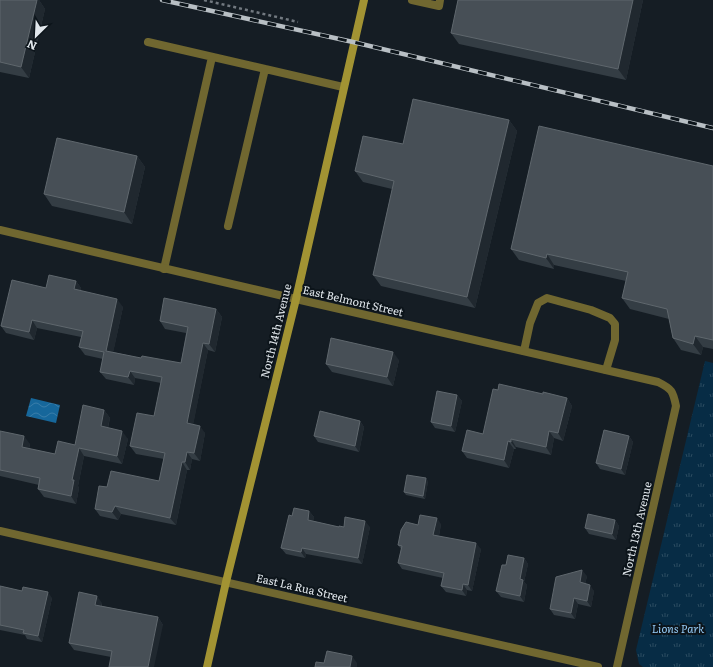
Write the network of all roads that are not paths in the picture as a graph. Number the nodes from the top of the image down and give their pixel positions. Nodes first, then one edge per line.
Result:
1 (364, 0) edge
2 (412, 0) edge
3 (440, 0) edge
4 (148, 42) dead end
5 (212, 57) junction
6 (264, 69) junction
7 (343, 87) junction
8 (228, 226) dead end
9 (0, 230) edge
10 (164, 268) junction
11 (296, 299) junction
12 (524, 351) junction
13 (606, 370) junction
14 (674, 395) joint
15 (0, 531) edge
16 (226, 582) junction
17 (207, 667) edge
18 (598, 667) edge
19 (617, 667) edge

1 - 7 street, North 14th Avenue
2 - 3 street
4 - 5 street
5 - 6 street
5 - 10 street
6 - 7 street
6 - 8 street
7 - 11 street, North 14th Avenue
9 - 10 street, East Belmont Street
10 - 11 street, East Belmont Street
11 - 12 street, East Belmont Street
11 - 16 street, North 14th Avenue
12 - 13 street, East Belmont Street
12 - 13 street
13 - 14 street, East Belmont Street
14 - 19 street, North 13th Avenue
15 - 16 street, East La Rua Street
16 - 17 street, North 14th Avenue
16 - 18 street, East La Rua Street

